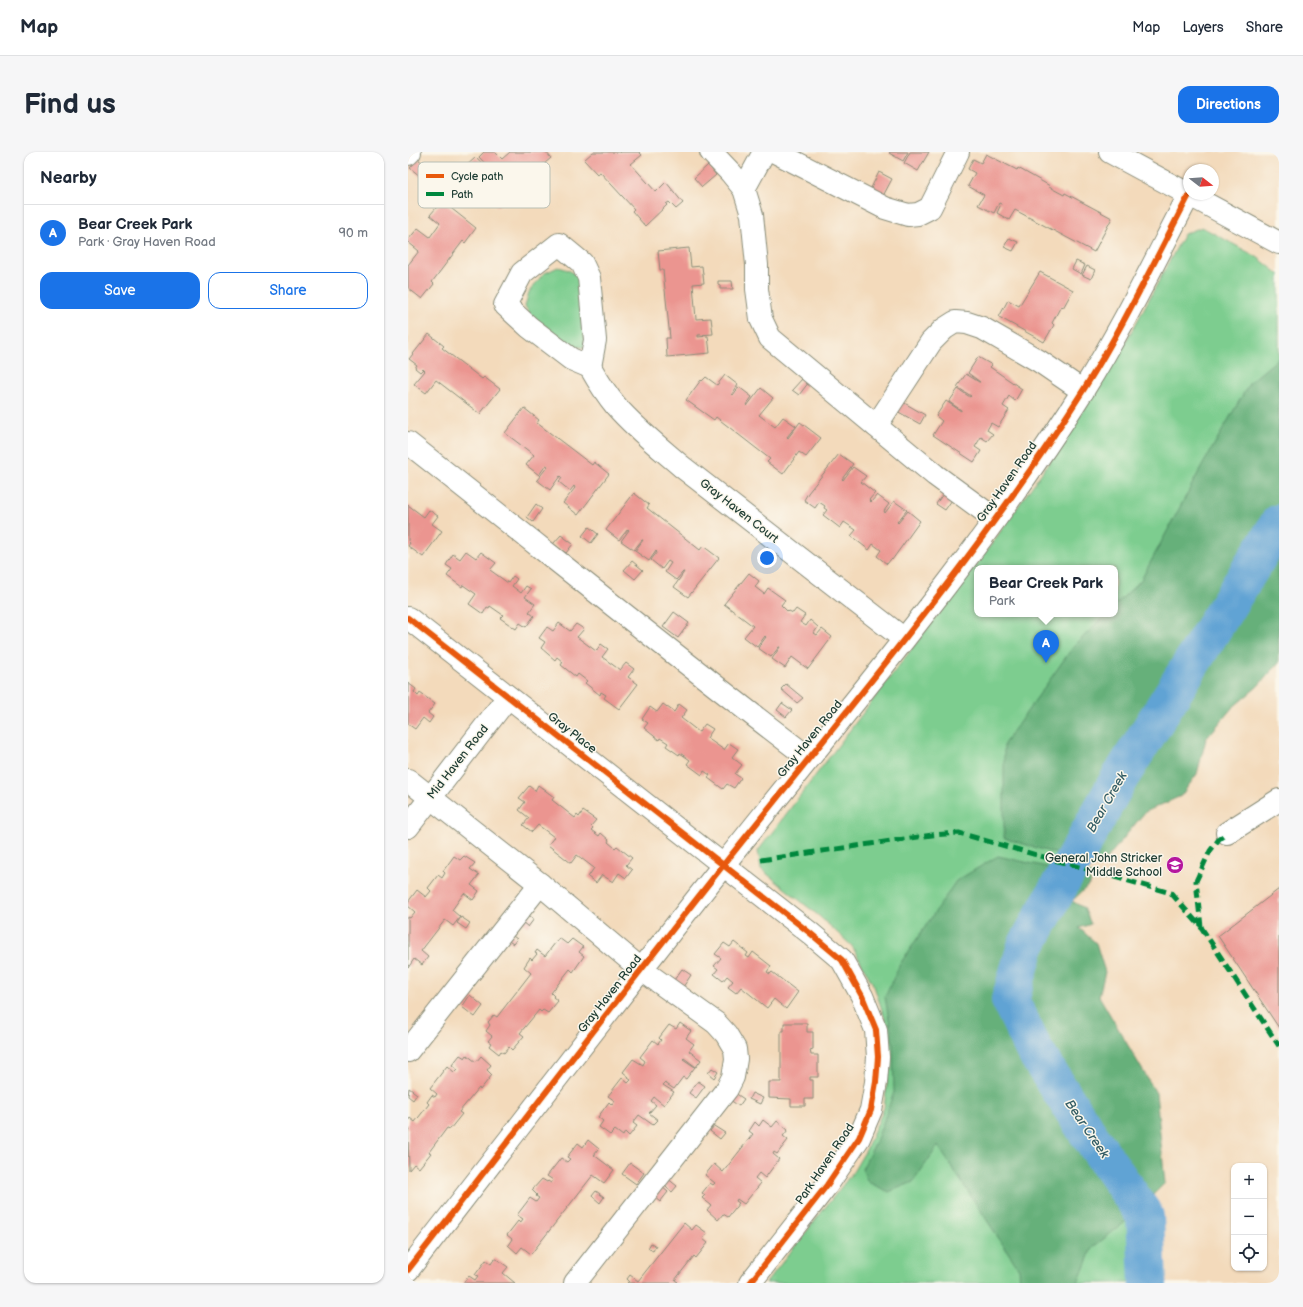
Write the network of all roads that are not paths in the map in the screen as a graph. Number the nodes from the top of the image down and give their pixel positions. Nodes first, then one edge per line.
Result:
1 (711, 152) edge
2 (764, 152) edge
3 (775, 152) edge
4 (958, 152) edge
5 (1110, 152) edge
6 (744, 190) junction
7 (1183, 191) edge
8 (1186, 200) edge
9 (1200, 200) edge
10 (1279, 243) edge
11 (590, 367) junction
12 (1083, 391) junction
13 (876, 426) junction
14 (408, 443) edge
15 (995, 519) junction
16 (408, 618) edge
17 (904, 639) junction
18 (508, 697) junction
19 (809, 758) junction
20 (408, 780) edge
21 (430, 798) junction
22 (1279, 800) edge
23 (408, 827) edge
24 (1227, 833) dead end
25 (724, 864) junction
26 (540, 884) junction
27 (642, 970) junction
28 (408, 1051) edge
29 (408, 1270) edge
30 (575, 1283) edge
31 (750, 1283) edge

1 - 6 street
2 - 6 street
3 - 4 street
5 - 7 street
6 - 13 street
8 - 12 street, Gray Haven Road
9 - 10 street
11 - 11 street
11 - 17 street, Gray Haven Court
12 - 13 street
12 - 15 street, Gray Haven Road
13 - 15 street
14 - 19 street
15 - 17 street, Gray Haven Road
16 - 18 street, Gray Place
17 - 19 street, Gray Haven Road
18 - 21 street, Mid Haven Road
18 - 25 street, Gray Place
19 - 25 street, Gray Haven Road
20 - 21 street
21 - 23 street, Mid Haven Road
21 - 26 street
22 - 24 street
25 - 27 street, Gray Haven Road
25 - 31 street, Park Haven Road
26 - 27 street
26 - 28 street
27 - 29 street, Gray Haven Road
27 - 30 street

